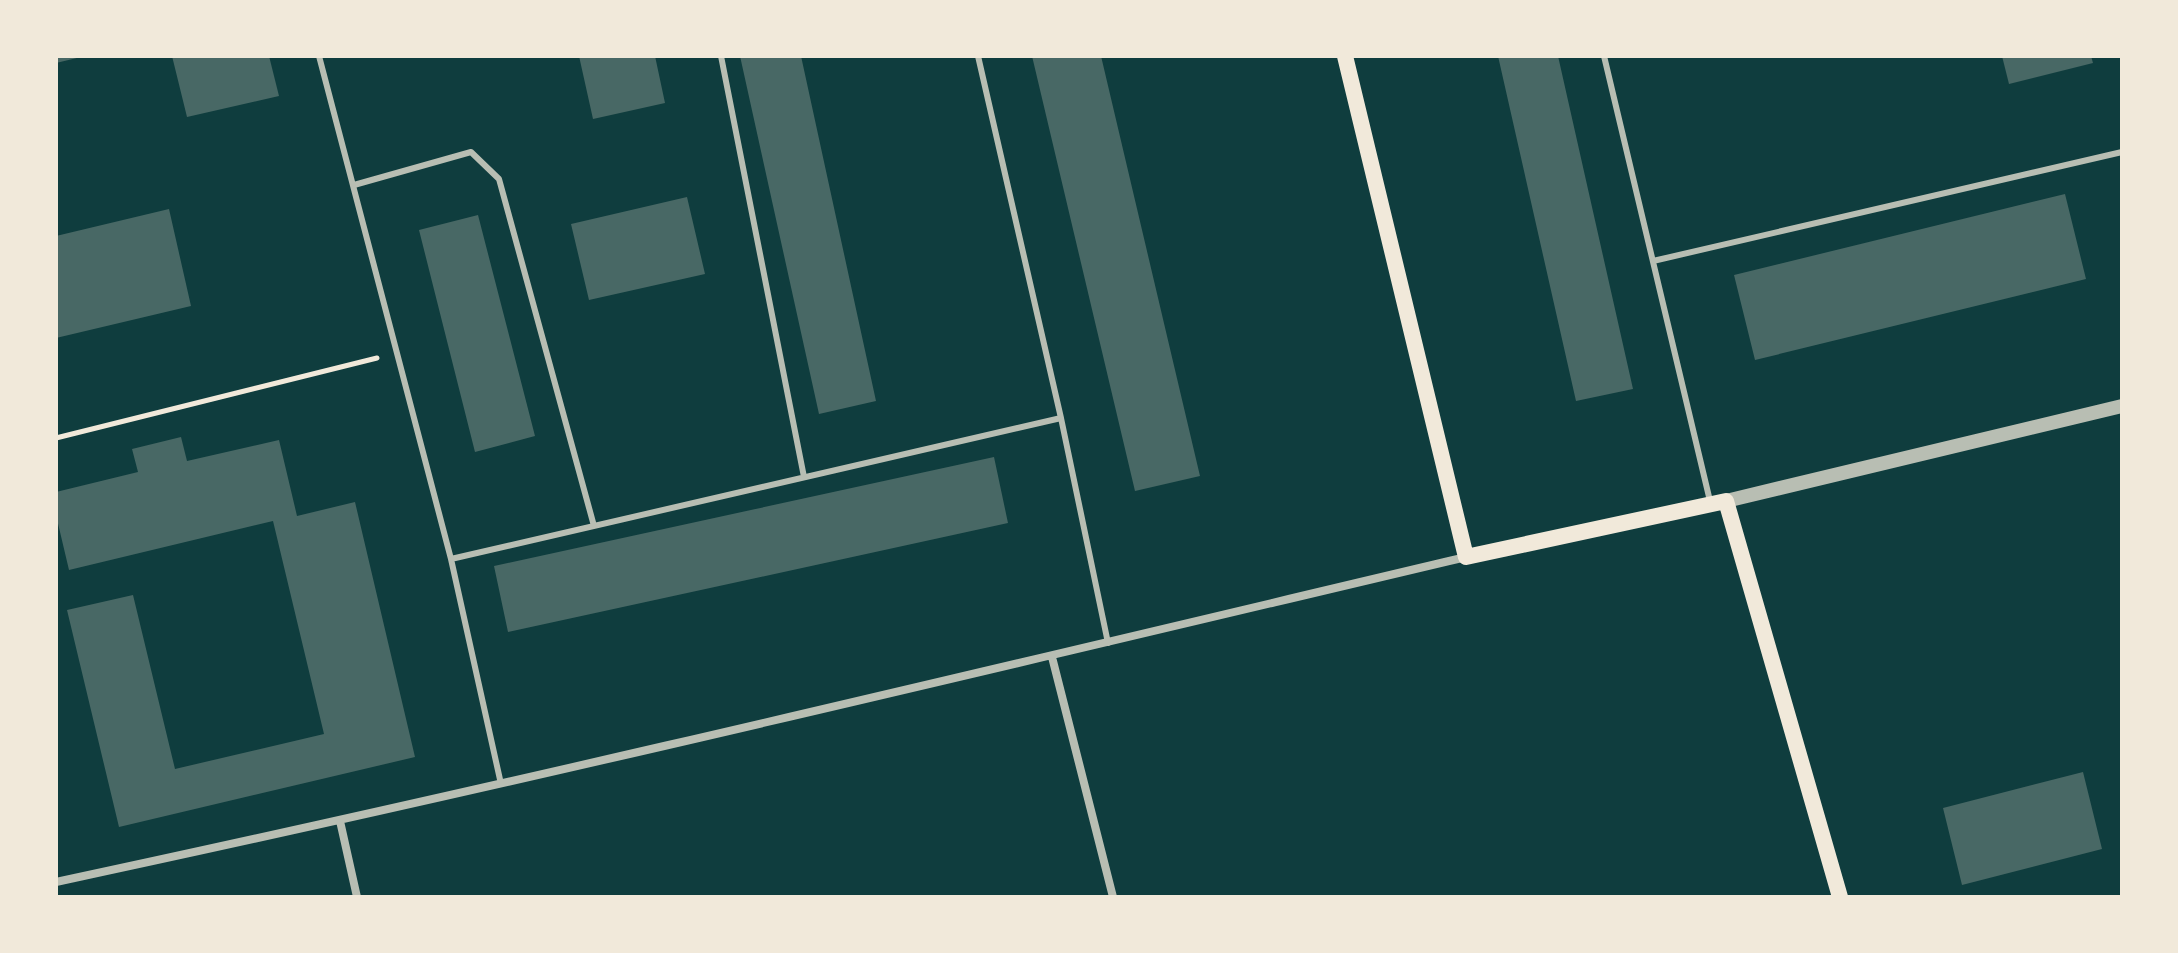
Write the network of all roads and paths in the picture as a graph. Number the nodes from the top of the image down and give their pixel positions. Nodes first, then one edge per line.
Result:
1 (319, 56) edge
2 (721, 56) edge
3 (978, 56) edge
4 (1345, 56) edge
5 (1604, 56) edge
6 (2122, 152) edge
7 (354, 185) junction
8 (1653, 261) junction
9 (397, 353) junction
10 (2122, 406) edge
11 (1061, 418) junction
12 (56, 438) edge
13 (804, 477) junction
14 (1718, 503) junction
15 (594, 526) junction
16 (1466, 557) junction
17 (451, 559) junction
18 (1108, 643) junction
19 (1052, 657) junction
20 (501, 784) junction
21 (340, 821) junction
22 (56, 882) edge
23 (357, 897) edge
24 (1113, 897) edge
25 (1840, 897) edge

1 - 7 lane
2 - 13 lane
3 - 11 lane
4 - 16 main road
5 - 8 lane
6 - 8 lane
7 - 9 lane
7 - 15 lane
8 - 14 lane
9 - 12 path
9 - 17 lane
10 - 14 street
11 - 13 lane
11 - 18 lane
13 - 15 lane
14 - 16 main road
14 - 25 main road
15 - 17 lane
16 - 18 street
17 - 20 lane
18 - 19 street
19 - 20 street
19 - 24 street
20 - 21 street
21 - 22 street
21 - 23 street

